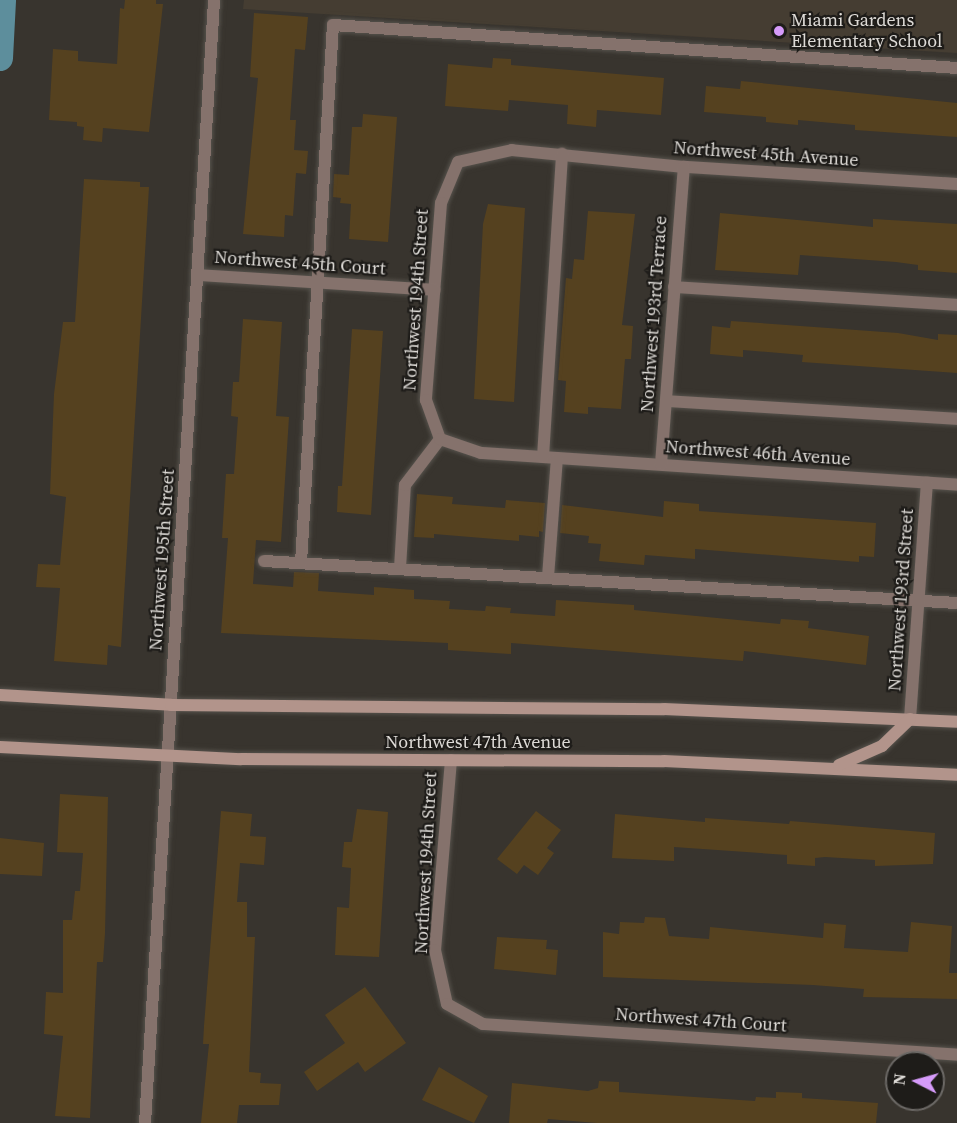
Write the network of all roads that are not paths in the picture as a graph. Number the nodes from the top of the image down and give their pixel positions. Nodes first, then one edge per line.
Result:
1 (214, 0) edge
2 (957, 68) edge
3 (568, 155) junction
4 (684, 167) junction
5 (957, 184) edge
6 (198, 275) junction
7 (318, 283) junction
8 (674, 287) junction
9 (435, 290) junction
10 (957, 305) edge
11 (666, 401) junction
12 (957, 420) edge
13 (440, 439) junction
14 (543, 457) junction
15 (557, 458) junction
16 (661, 464) junction
17 (927, 483) junction
18 (957, 485) edge
19 (264, 561) dead end
20 (301, 563) junction
21 (400, 568) junction
22 (548, 577) junction
23 (919, 600) junction
24 (957, 603) edge
25 (0, 695) edge
26 (171, 705) junction
27 (910, 719) junction
28 (957, 722) edge
29 (0, 747) edge
30 (168, 756) junction
31 (451, 760) junction
32 (833, 767) junction
33 (957, 775) edge
34 (447, 1004) joint
35 (957, 1055) edge
36 (145, 1123) edge

1 - 6 street, Northwest 195th Street
2 - 7 street
3 - 4 street, Northwest 45th Avenue
3 - 9 street, Northwest 194th Street
3 - 14 street
4 - 5 street, Northwest 45th Avenue
4 - 8 street, Northwest 193rd Terrace
6 - 7 street, Northwest 45th Court
6 - 26 street, Northwest 195th Street
7 - 9 street, Northwest 45th Court
7 - 20 street
8 - 10 street
8 - 11 street, Northwest 193rd Terrace
9 - 13 street, Northwest 194th Street
11 - 12 street
11 - 16 street, Northwest 193rd Terrace
13 - 14 street
13 - 21 street
14 - 15 street
15 - 16 street, Northwest 46th Avenue
15 - 22 street
16 - 17 street, Northwest 46th Avenue
17 - 18 street, Northwest 46th Avenue
17 - 23 street, Northwest 193rd Street
19 - 20 street
20 - 21 street
21 - 22 street
22 - 23 street
23 - 24 street
23 - 27 street, Northwest 193rd Street
25 - 26 main road, Northwest 47th Avenue
26 - 27 main road, Northwest 47th Avenue
26 - 30 street, Northwest 195th Street
27 - 28 main road, Northwest 47th Avenue
27 - 32 main road
29 - 30 main road, Northwest 47th Avenue
30 - 31 main road, Northwest 47th Avenue
30 - 36 street, Northwest 195th Street
31 - 32 main road, Northwest 47th Avenue
31 - 34 street, Northwest 194th Street
32 - 33 main road, Northwest 47th Avenue
34 - 35 street, Northwest 47th Court

